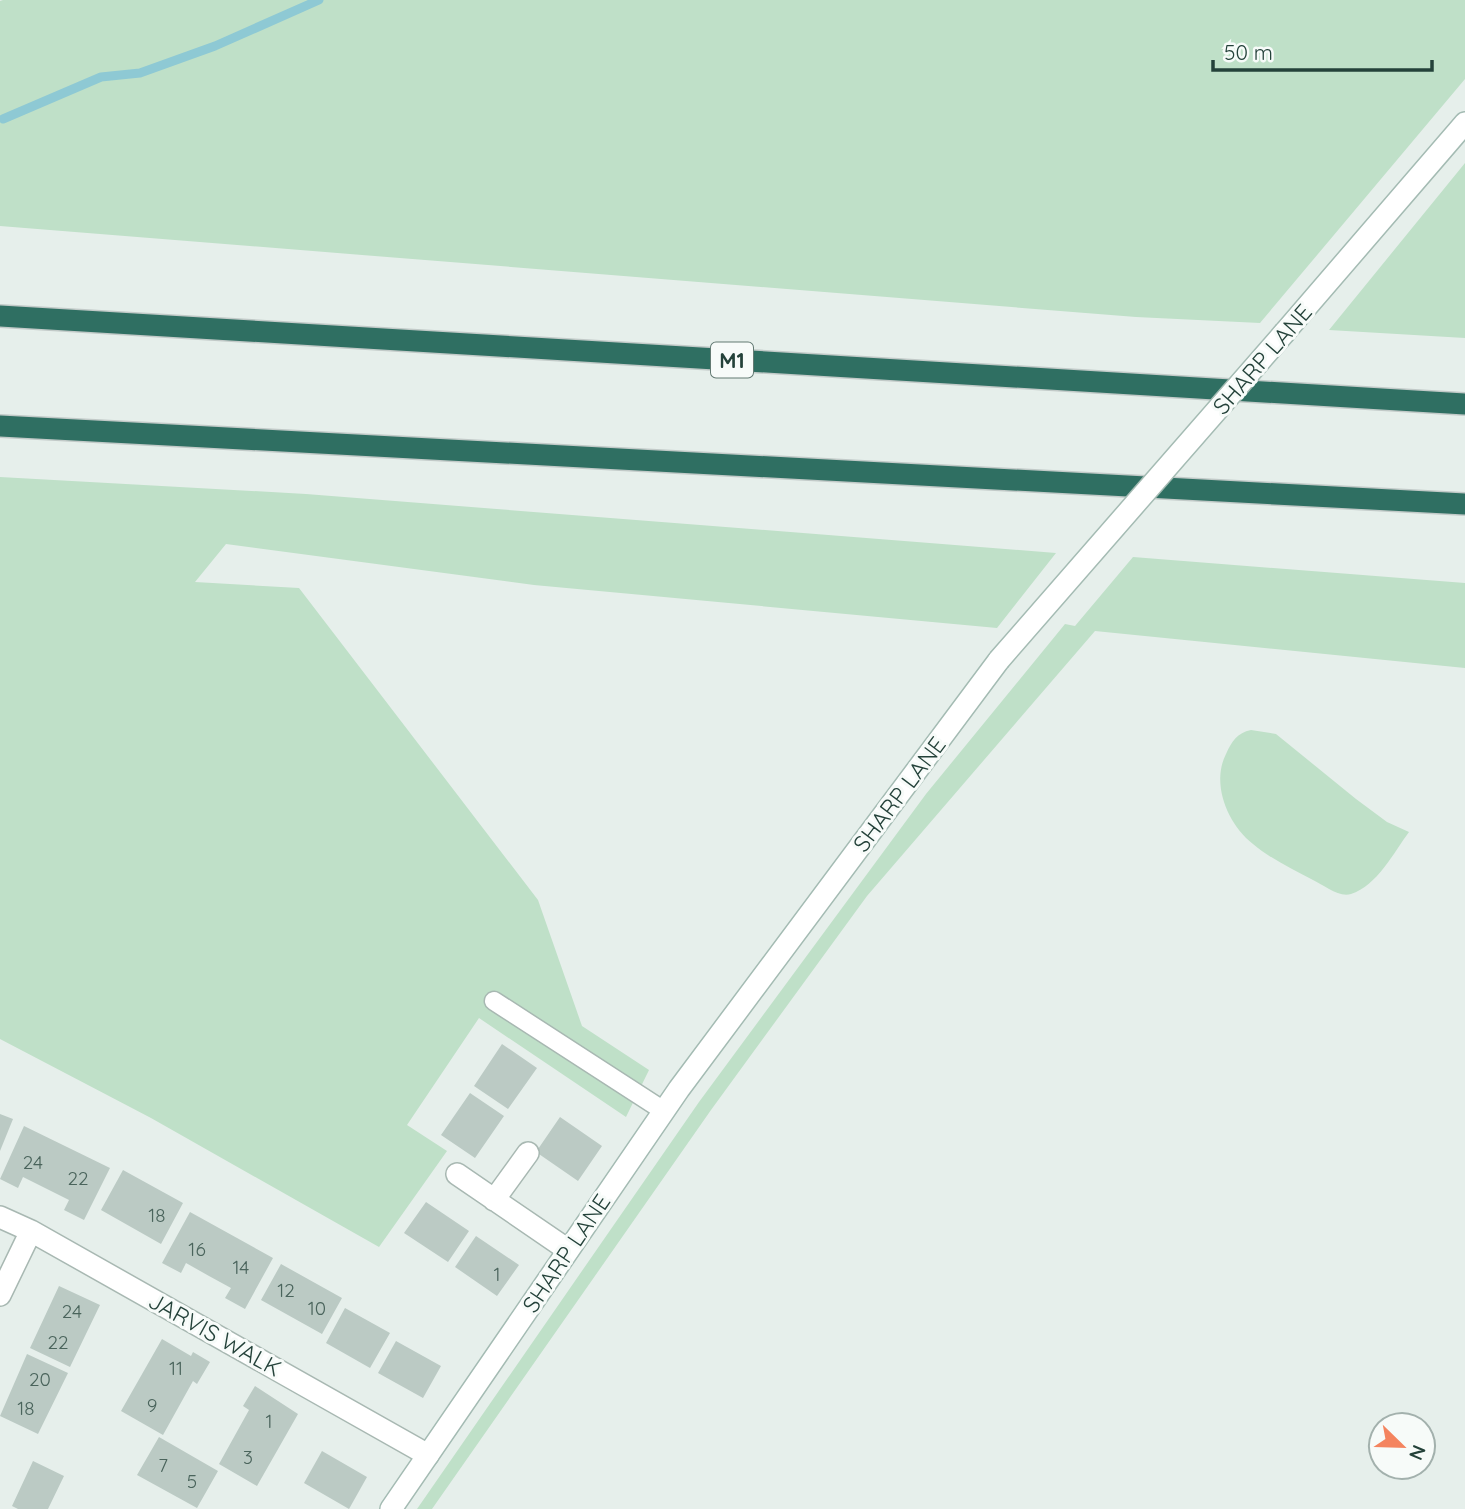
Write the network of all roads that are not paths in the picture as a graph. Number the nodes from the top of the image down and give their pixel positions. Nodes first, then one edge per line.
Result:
1 (1465, 123) edge
2 (0, 316) edge
3 (1465, 404) edge
4 (0, 426) edge
5 (1465, 504) edge
6 (494, 1001) dead end
7 (664, 1111) junction
8 (528, 1153) dead end
9 (457, 1174) dead end
10 (494, 1200) junction
11 (0, 1217) edge
12 (31, 1231) junction
13 (568, 1250) junction
14 (0, 1295) edge
15 (428, 1455) junction
16 (391, 1509) edge

1 - 7 street, SHARP LANE, bridge
2 - 3 highway, M1
4 - 5 highway
6 - 7 lane
7 - 13 street, SHARP LANE
8 - 10 street
9 - 10 street
10 - 13 street
11 - 12 street, JARVIS WALK
12 - 14 street
12 - 15 street, JARVIS WALK
13 - 15 street, SHARP LANE
15 - 16 street, SHARP LANE

